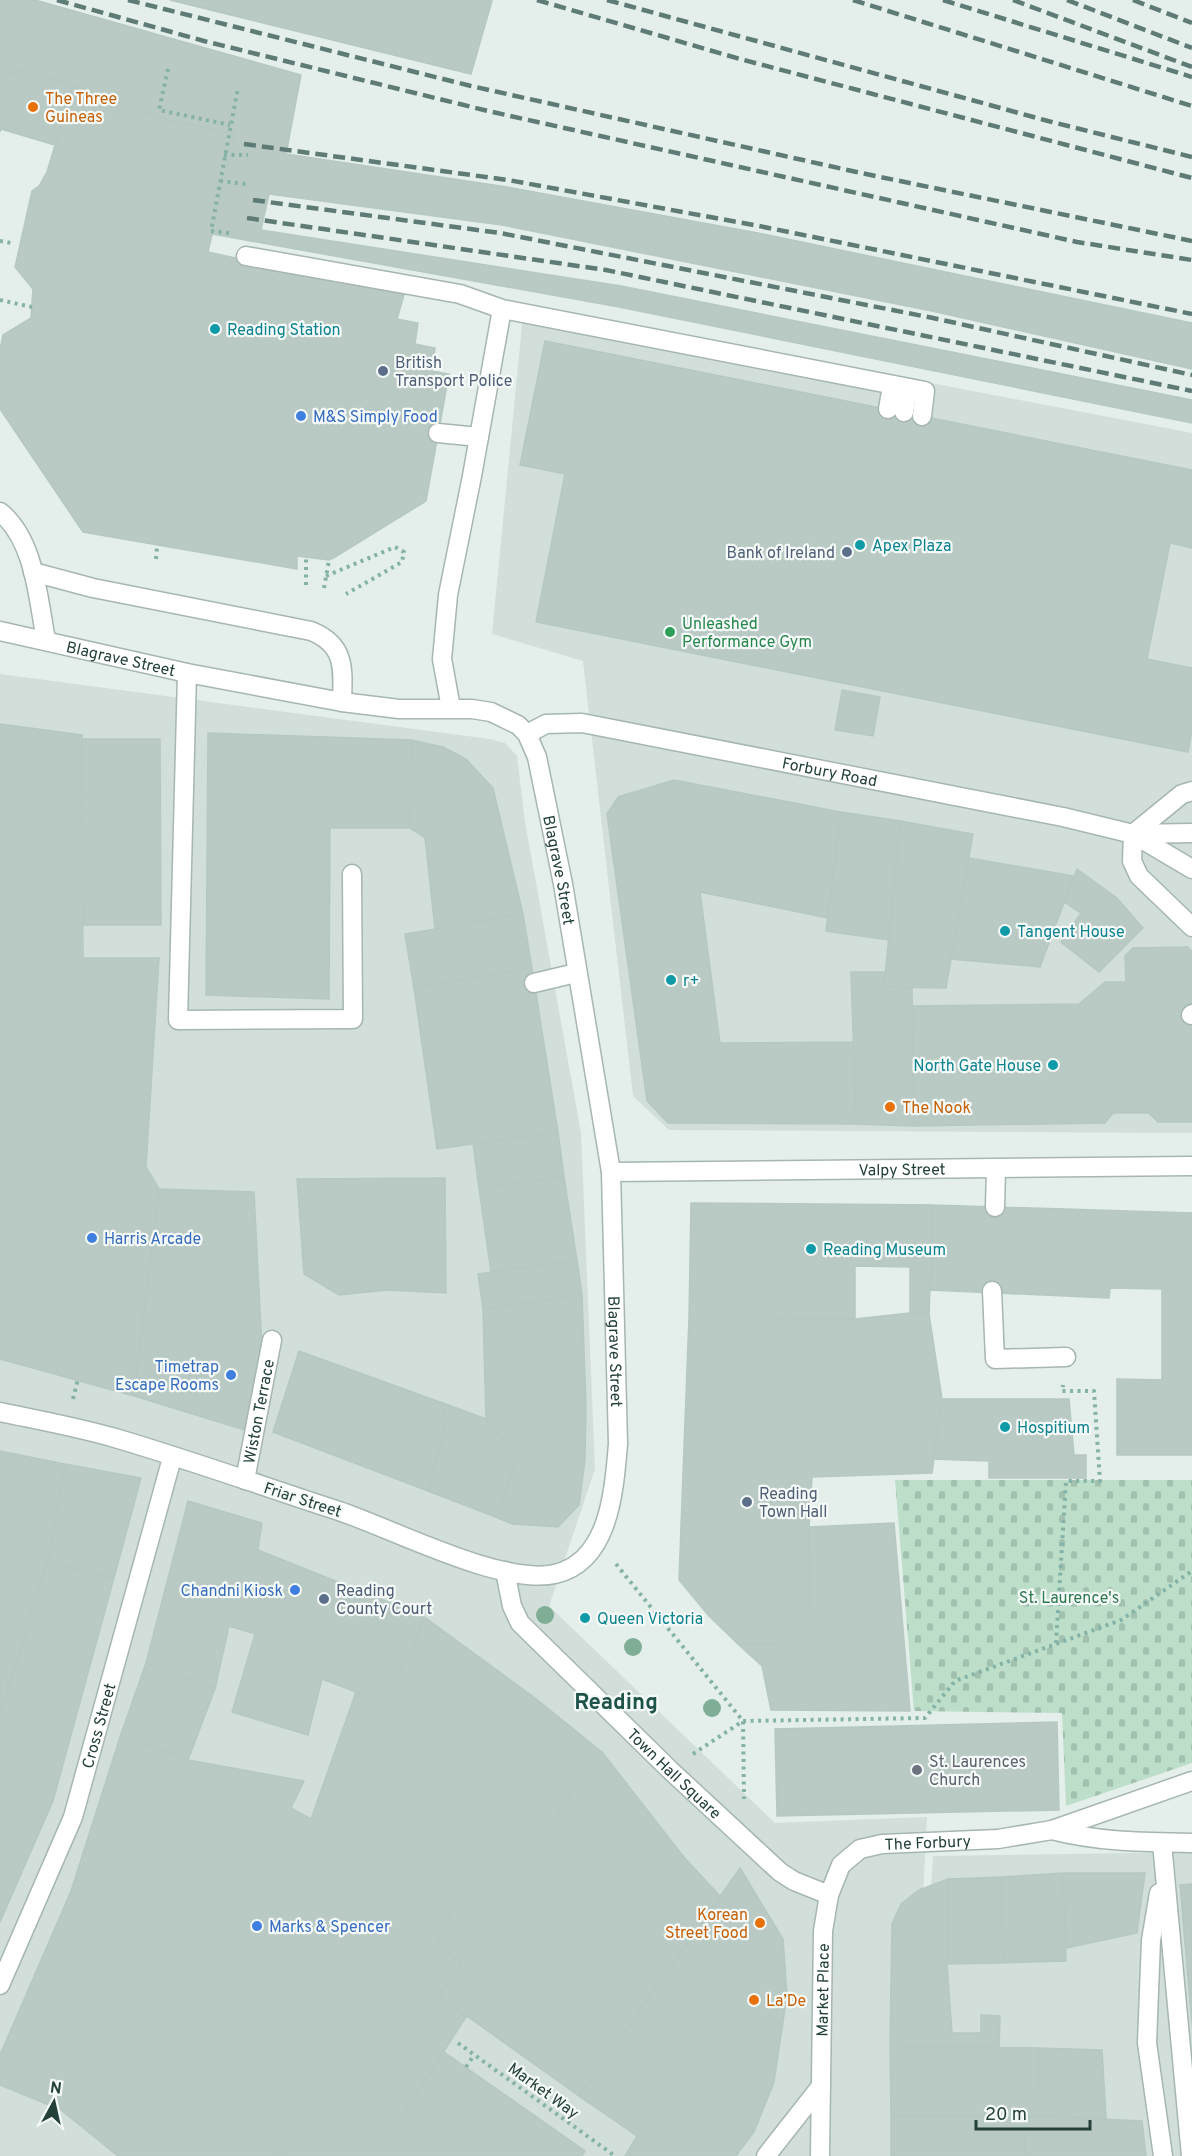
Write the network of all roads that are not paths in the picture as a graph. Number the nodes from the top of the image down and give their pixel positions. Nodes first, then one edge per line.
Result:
1 (246, 256) dead end
2 (502, 309) junction
3 (908, 388) junction
4 (438, 433) dead end
5 (479, 437) junction
6 (0, 512) edge
7 (33, 572) junction
8 (0, 631) edge
9 (46, 640) junction
10 (187, 673) junction
11 (342, 702) junction
12 (451, 708) junction
13 (527, 734) junction
14 (1192, 791) edge
15 (1192, 833) edge
16 (1133, 834) junction
17 (1192, 869) edge
18 (352, 874) dead end
19 (1192, 927) edge
20 (576, 973) junction
21 (534, 983) dead end
22 (1192, 1166) edge
23 (996, 1169) junction
24 (611, 1172) junction
25 (995, 1207) dead end
26 (992, 1292) dead end
27 (272, 1340) dead end
28 (1066, 1357) road end
29 (0, 1412) edge
30 (172, 1458) junction
31 (245, 1480) junction
32 (596, 1545) joint
33 (505, 1571) junction
34 (1192, 1780) edge
35 (1052, 1830) junction
36 (1162, 1843) junction
37 (1192, 1843) edge
38 (1163, 1871) junction
39 (829, 1895) junction
40 (0, 1985) edge
41 (821, 2086) junction
42 (766, 2156) edge
43 (820, 2156) edge
44 (1163, 2156) edge
45 (1191, 2156) edge

1 - 2 street
2 - 3 street
2 - 5 street
3 - 3 street
4 - 5 street
5 - 12 street
6 - 7 street
7 - 9 street
7 - 11 street
8 - 9 street, Blagrave Street
9 - 10 street, Blagrave Street
10 - 11 street, Blagrave Street
10 - 18 street
11 - 12 street, Blagrave Street
12 - 13 street, Blagrave Street
13 - 16 street, Forbury Road
13 - 20 street, Blagrave Street
14 - 16 street
15 - 16 street, Forbury Road
16 - 17 street, Forbury Road
16 - 19 street
20 - 21 street
20 - 24 street, Blagrave Street
22 - 23 street, Valpy Street
23 - 24 street, Valpy Street
23 - 25 street
24 - 32 street, Blagrave Street
26 - 28 street
27 - 31 street, Wiston Terrace
29 - 30 street, Friar Street
30 - 31 street, Friar Street
30 - 40 street, Cross Street
31 - 33 street, Friar Street
32 - 33 street, Friar Street
33 - 39 street, Town Hall Square
34 - 35 street, The Forbury
35 - 36 street, The Forbury
35 - 39 street, The Forbury
36 - 37 street, The Forbury
36 - 38 street
38 - 44 street
38 - 45 street
39 - 41 street, Market Place
41 - 42 street
41 - 43 street, Market Place

